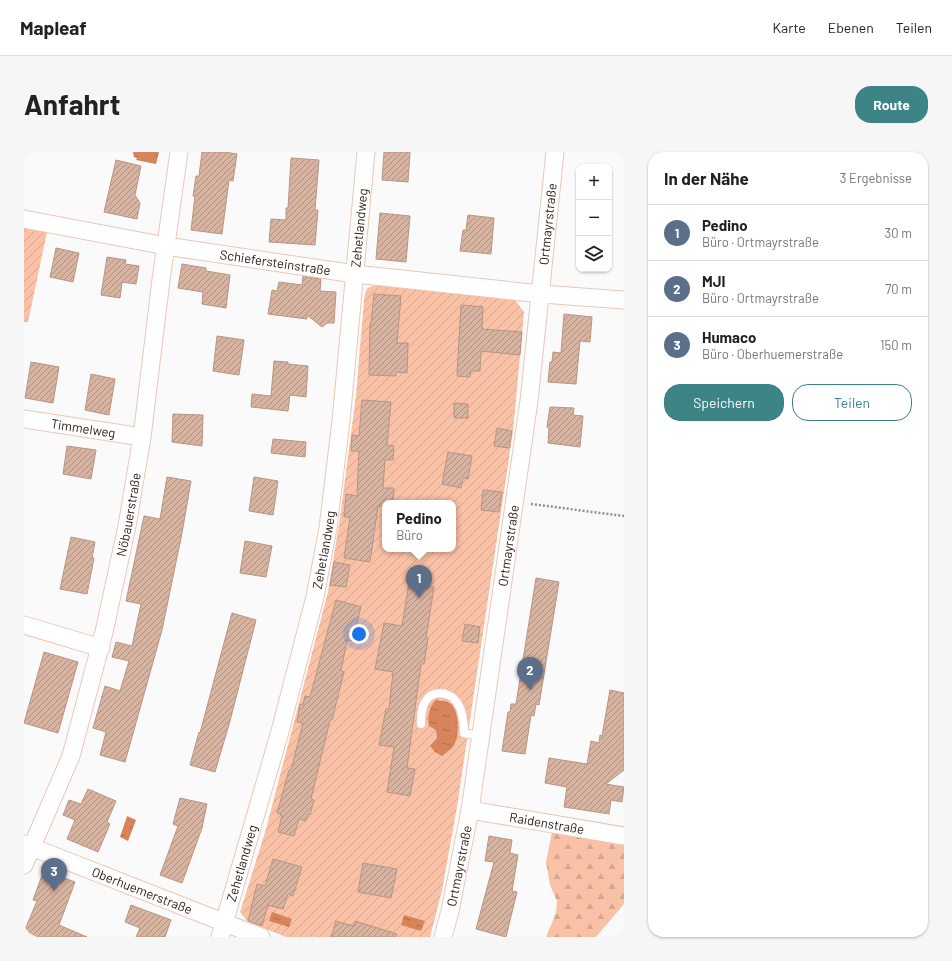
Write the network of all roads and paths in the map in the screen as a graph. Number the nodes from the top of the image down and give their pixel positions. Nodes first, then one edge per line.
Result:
1 (179, 152) edge
2 (366, 152) edge
3 (555, 152) edge
4 (24, 218) edge
5 (166, 246) junction
6 (355, 274) junction
7 (541, 294) junction
8 (624, 300) edge
9 (24, 419) edge
10 (142, 437) junction
11 (514, 502) junction
12 (624, 516) edge
13 (24, 625) edge
14 (101, 648) junction
15 (421, 724) dead end
16 (480, 736) junction
17 (470, 810) junction
18 (624, 836) edge
19 (28, 845) edge
20 (24, 865) edge
21 (223, 930) edge
22 (262, 937) edge
23 (443, 937) edge

1 - 5 street, Nöbauerstraße
2 - 6 street, Zehetlandweg
3 - 7 street, Ortmayrstraße
4 - 5 street, Schiefersteinstraße
5 - 6 street, Schiefersteinstraße
5 - 10 street, Nöbauerstraße
6 - 7 street, Schiefersteinstraße
6 - 21 street, Zehetlandweg
7 - 8 street, Schiefersteinstraße
7 - 11 street, Ortmayrstraße
9 - 10 street, Timmelweg
10 - 14 street, Nöbauerstraße
11 - 12 path
11 - 16 street, Ortmayrstraße
13 - 14 street
14 - 19 street, Nöbauerstraße
15 - 16 lane
16 - 17 street, Ortmayrstraße
17 - 18 street, Raidenstraße
17 - 23 street, Ortmayrstraße
19 - 20 street, Nöbauerstraße
19 - 21 street, Oberhuemerstraße
21 - 22 street, Oberhuemerstraße

